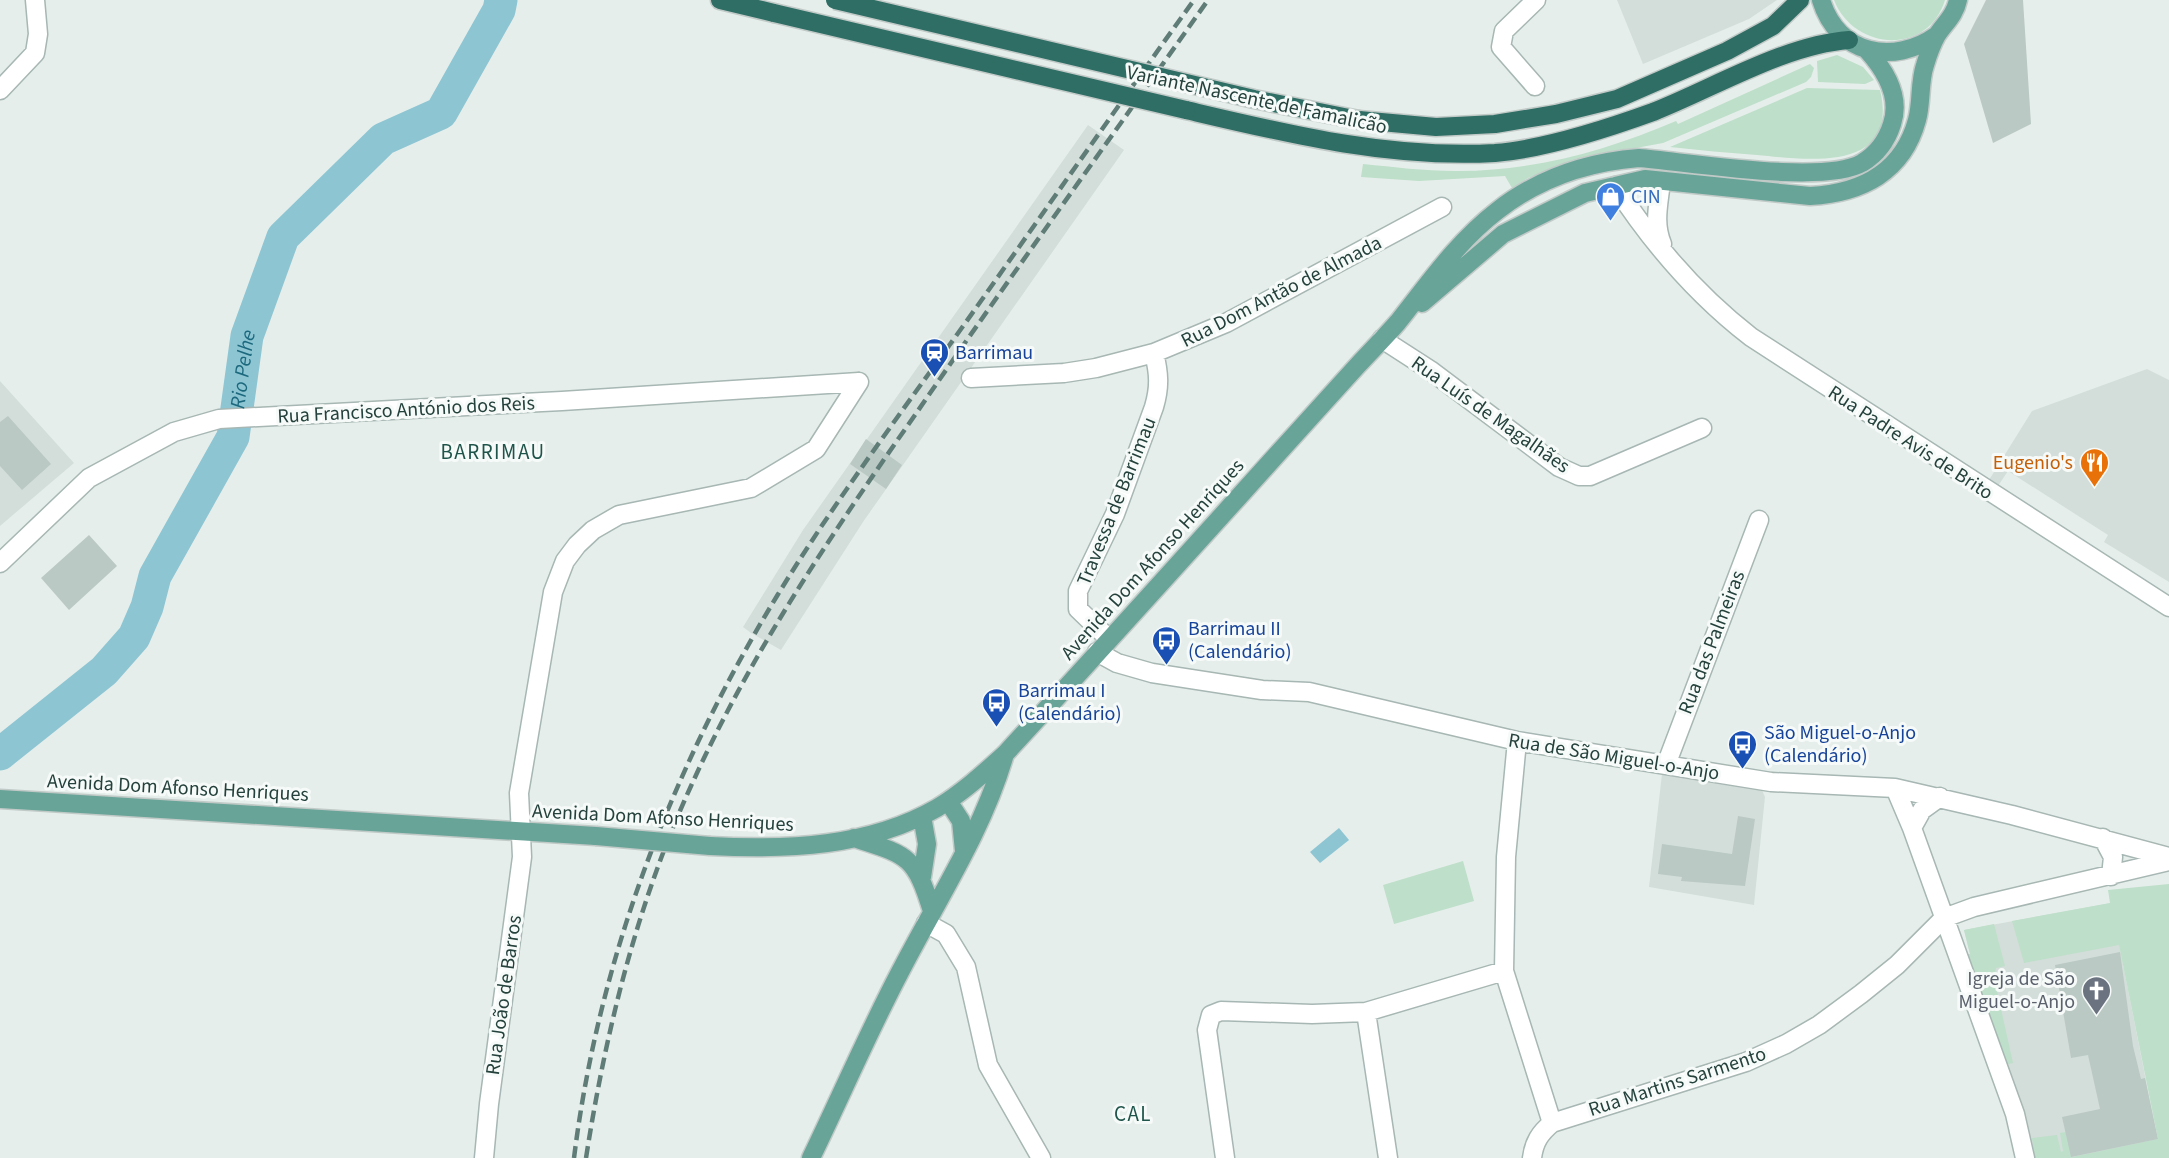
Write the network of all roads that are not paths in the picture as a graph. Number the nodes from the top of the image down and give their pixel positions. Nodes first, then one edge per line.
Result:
1 (35, 0) edge
2 (720, 0) edge
3 (835, 0) edge
4 (1536, 0) edge
5 (1800, 0) edge
6 (1821, 0) edge
7 (1958, 0) edge
8 (1938, 35) junction
9 (1849, 40) junction
10 (1867, 50) junction
11 (1535, 86) dead end
12 (0, 90) edge
13 (1639, 158) junction
14 (1653, 180) junction
15 (1615, 186) junction
16 (1442, 207) dead end
17 (1668, 256) junction
18 (1397, 323) junction
19 (1382, 339) junction
20 (1154, 352) junction
21 (971, 378) dead end
22 (859, 382) joint
23 (1702, 428) dead end
24 (1759, 520) dead end
25 (0, 563) edge
26 (2169, 607) edge
27 (1103, 646) junction
28 (1517, 741) junction
29 (1005, 754) junction
30 (1666, 765) junction
31 (1895, 788) junction
32 (1940, 798) junction
33 (0, 799) edge
34 (948, 801) junction
35 (922, 816) junction
36 (1912, 828) junction
37 (522, 831) junction
38 (854, 838) junction
39 (2103, 838) junction
40 (964, 853) junction
41 (2169, 859) edge
42 (2111, 876) junction
43 (922, 878) junction
44 (929, 917) junction
45 (1944, 918) junction
46 (1504, 971) junction
47 (1365, 1012) junction
48 (1552, 1122) junction
49 (484, 1158) edge
50 (812, 1158) edge
51 (1041, 1158) edge
52 (1226, 1158) edge
53 (1388, 1158) edge
54 (1532, 1158) edge
55 (2025, 1158) edge

1 - 12 street
2 - 9 highway, Variante Nascente de Famalicão, bridge
3 - 5 highway, Variante Nascente de Famalicão, bridge
4 - 11 street
6 - 9 main road, Avenida Dom Afonso Henriques
7 - 8 main road, Avenida Dom Afonso Henriques
8 - 10 main road, Avenida Dom Afonso Henriques
8 - 14 main road, Avenida Dom Afonso Henriques
9 - 10 main road, Avenida Dom Afonso Henriques
10 - 13 main road, Avenida Dom Afonso Henriques
13 - 14 main road
13 - 18 main road, Avenida Dom Afonso Henriques
14 - 15 main road, Avenida Dom Afonso Henriques
14 - 17 street, Rua Padre Avis de Brito
15 - 17 street, Rua Padre Avis de Brito
15 - 18 main road, Avenida Dom Afonso Henriques
16 - 20 street, Rua Dom Antão de Almada
17 - 26 street, Rua Padre Avis de Brito
18 - 19 main road, Avenida Dom Afonso Henriques
19 - 23 street, Rua Luís de Magalhães
19 - 27 main road, Avenida Dom Afonso Henriques
20 - 21 street, Rua Dom Antão de Almada
20 - 27 street, Travessa de Barrimau
22 - 25 street, Rua Francisco António dos Reis
22 - 37 street, Rua João de Barros
24 - 30 street, Rua das Palmeiras
27 - 28 street, Rua de São Miguel-o-Anjo
27 - 29 main road, Avenida Dom Afonso Henriques
28 - 30 street, Rua de São Miguel-o-Anjo
28 - 46 street
29 - 34 main road, Avenida Dom Afonso Henriques
29 - 40 main road
30 - 31 street, Rua de São Miguel-o-Anjo
31 - 32 street, Rua de São Miguel-o-Anjo
31 - 36 street
32 - 36 street
32 - 39 street, Rua de São Miguel-o-Anjo
33 - 37 main road, Avenida Dom Afonso Henriques
34 - 35 main road, Avenida Dom Afonso Henriques
34 - 40 main road
35 - 38 main road, Avenida Dom Afonso Henriques
35 - 43 main road
36 - 45 street
37 - 38 main road, Avenida Dom Afonso Henriques, bridge
37 - 49 street, Rua João de Barros
38 - 43 main road
39 - 41 street, Rua de São Miguel-o-Anjo
39 - 42 street
40 - 44 main road
41 - 42 street
42 - 45 street
43 - 44 main road
44 - 50 main road
44 - 51 street
45 - 48 street, Rua Martins Sarmento
45 - 55 street
46 - 47 street
46 - 48 street
47 - 52 street
47 - 53 street
48 - 54 street

